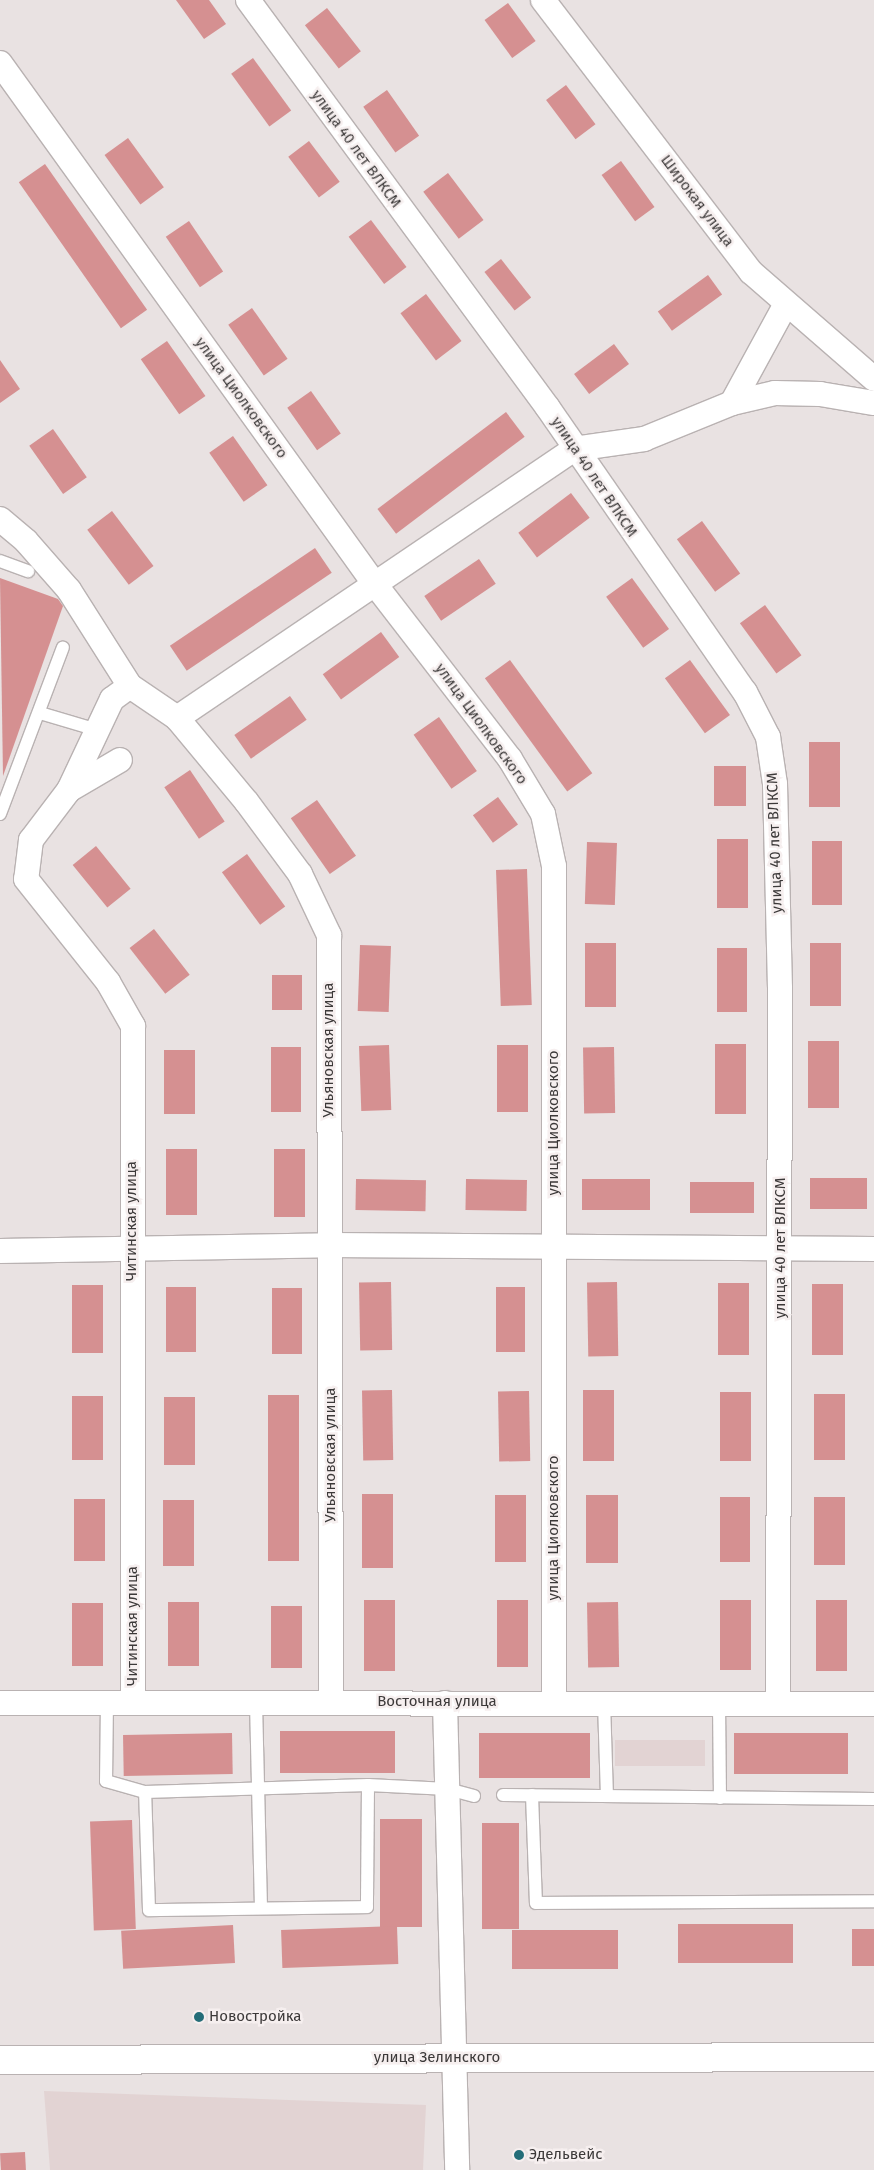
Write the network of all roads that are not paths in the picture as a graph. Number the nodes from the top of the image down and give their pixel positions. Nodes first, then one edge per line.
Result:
1 (248, 0) edge
2 (543, 0) edge
3 (0, 63) edge
4 (786, 304) junction
5 (874, 379) edge
6 (732, 403) junction
7 (874, 403) edge
8 (574, 448) junction
9 (0, 519) edge
10 (0, 561) edge
11 (28, 571) dead end
12 (374, 583) junction
13 (63, 647) dead end
14 (130, 686) junction
15 (40, 713) junction
16 (177, 718) junction
17 (97, 730) junction
18 (120, 760) dead end
19 (69, 790) junction
20 (0, 814) edge
21 (330, 1245) junction
22 (132, 1246) junction
23 (554, 1248) junction
24 (781, 1248) junction
25 (874, 1249) edge
26 (0, 1251) edge
27 (133, 1700) junction
28 (107, 1701) junction
29 (331, 1701) junction
30 (554, 1701) junction
31 (604, 1702) junction
32 (778, 1702) junction
33 (0, 1703) edge
34 (256, 1703) junction
35 (444, 1703) junction
36 (719, 1703) junction
37 (874, 1704) edge
38 (257, 1786) junction
39 (368, 1786) junction
40 (448, 1788) junction
41 (145, 1792) junction
42 (607, 1794) junction
43 (503, 1795) dead end
44 (532, 1795) junction
45 (474, 1796) dead end
46 (720, 1798) junction
47 (874, 1799) edge
48 (874, 1901) edge
49 (261, 1907) junction
50 (874, 2057) edge
51 (455, 2058) junction
52 (0, 2060) edge
53 (456, 2170) edge

1 - 8 street, улица 40 лет ВЛКСМ
2 - 4 street, Широкая улица
3 - 12 street, улица Циолковского
4 - 5 street, Широкая улица
4 - 6 street
6 - 7 street
6 - 8 street
8 - 12 street
8 - 24 street, улица 40 лет ВЛКСМ
9 - 14 street, Ульяновская улица
10 - 11 lane
12 - 16 street
12 - 23 street, улица Циолковского
13 - 15 lane
14 - 16 street, Ульяновская улица
14 - 17 street
15 - 17 lane
15 - 20 lane
16 - 21 street, Ульяновская улица
17 - 19 street
18 - 19 street
19 - 22 street, Читинская улица
21 - 22 street
21 - 23 street
21 - 29 street, Ульяновская улица
22 - 26 street
22 - 27 street, Читинская улица
23 - 24 street
23 - 30 street, улица Циолковского
24 - 25 street
24 - 32 street, улица 40 лет ВЛКСМ
27 - 28 street, Восточная улица
27 - 34 street, Восточная улица
28 - 33 street, Восточная улица
28 - 41 lane
29 - 34 street, Восточная улица
29 - 35 street, Восточная улица
30 - 31 street, Восточная улица
30 - 35 street, Восточная улица
31 - 36 street, Восточная улица
31 - 42 lane
32 - 36 street, Восточная улица
32 - 37 street, Восточная улица
34 - 38 lane
35 - 40 street
36 - 46 lane
38 - 39 lane
38 - 41 lane
38 - 49 lane
39 - 40 lane
39 - 49 lane
40 - 45 lane
40 - 51 street
41 - 49 lane
42 - 44 lane
42 - 46 lane
43 - 44 lane
44 - 48 lane
46 - 47 lane
50 - 51 main road, улица Зелинского
51 - 52 main road, улица Зелинского
51 - 53 street

